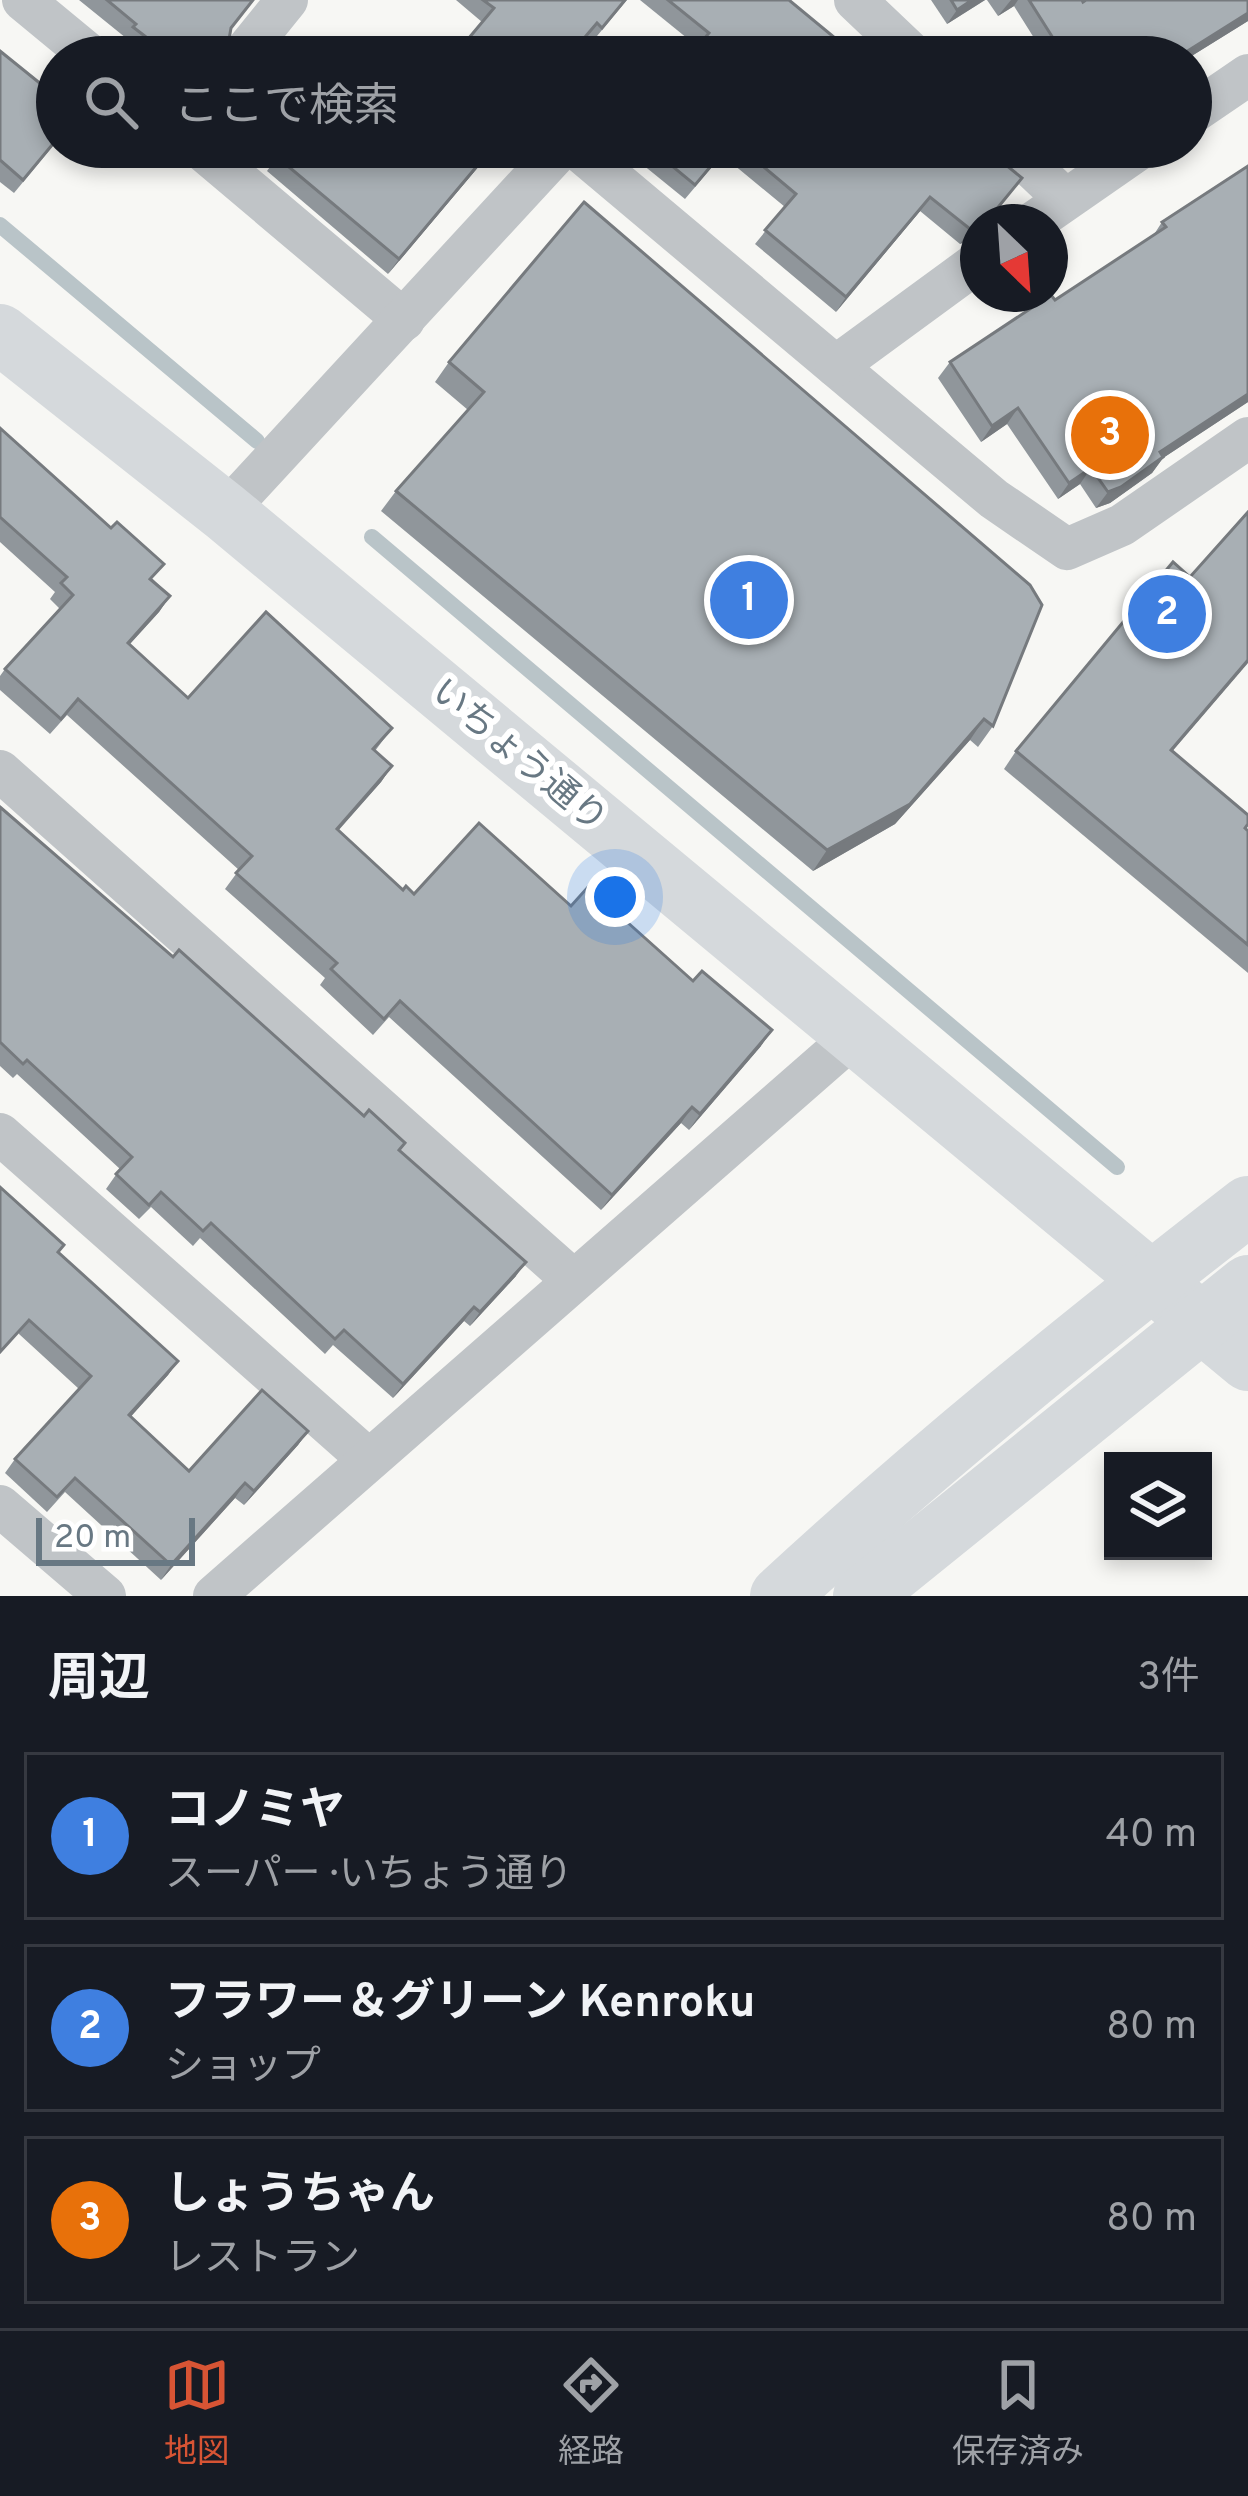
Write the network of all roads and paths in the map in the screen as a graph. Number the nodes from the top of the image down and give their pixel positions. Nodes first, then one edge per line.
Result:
1 (23, 0) edge
2 (286, 0) edge
3 (855, 0) edge
4 (67, 36) edge
5 (258, 36) edge
6 (893, 36) edge
7 (1248, 75) edge
8 (1212, 100) edge
9 (224, 168) edge
10 (543, 168) edge
11 (600, 168) edge
12 (1023, 168) edge
13 (1111, 168) edge
14 (1045, 204) edge
15 (1059, 204) edge
16 (960, 275) edge
17 (404, 320) junction
18 (0, 334) edge
19 (836, 366) junction
20 (1248, 438) edge
21 (224, 512) junction
22 (0, 771) edge
23 (854, 1037) junction
24 (0, 1134) edge
25 (1248, 1206) edge
26 (573, 1280) junction
27 (1152, 1280) junction
28 (1248, 1285) edge
29 (1201, 1320) junction
30 (1248, 1361) edge
31 (368, 1459) junction
32 (0, 1506) edge
33 (105, 1596) edge
34 (214, 1596) edge
35 (780, 1596) edge
36 (863, 1596) edge

1 - 4 street
2 - 5 street
3 - 6 street
7 - 8 street
9 - 17 street
10 - 17 street
11 - 19 street
12 - 14 street
13 - 15 street
16 - 19 street
17 - 21 street
18 - 21 street, いちょう通り
19 - 20 street
21 - 23 street, いちょう通り
22 - 26 street
23 - 26 street
23 - 27 street, いちょう通り
24 - 31 street
25 - 27 street
26 - 31 street
27 - 29 street, いちょう通り
27 - 35 street
28 - 29 street
29 - 30 street, いちょう通り
29 - 36 street
31 - 34 street
32 - 33 street

